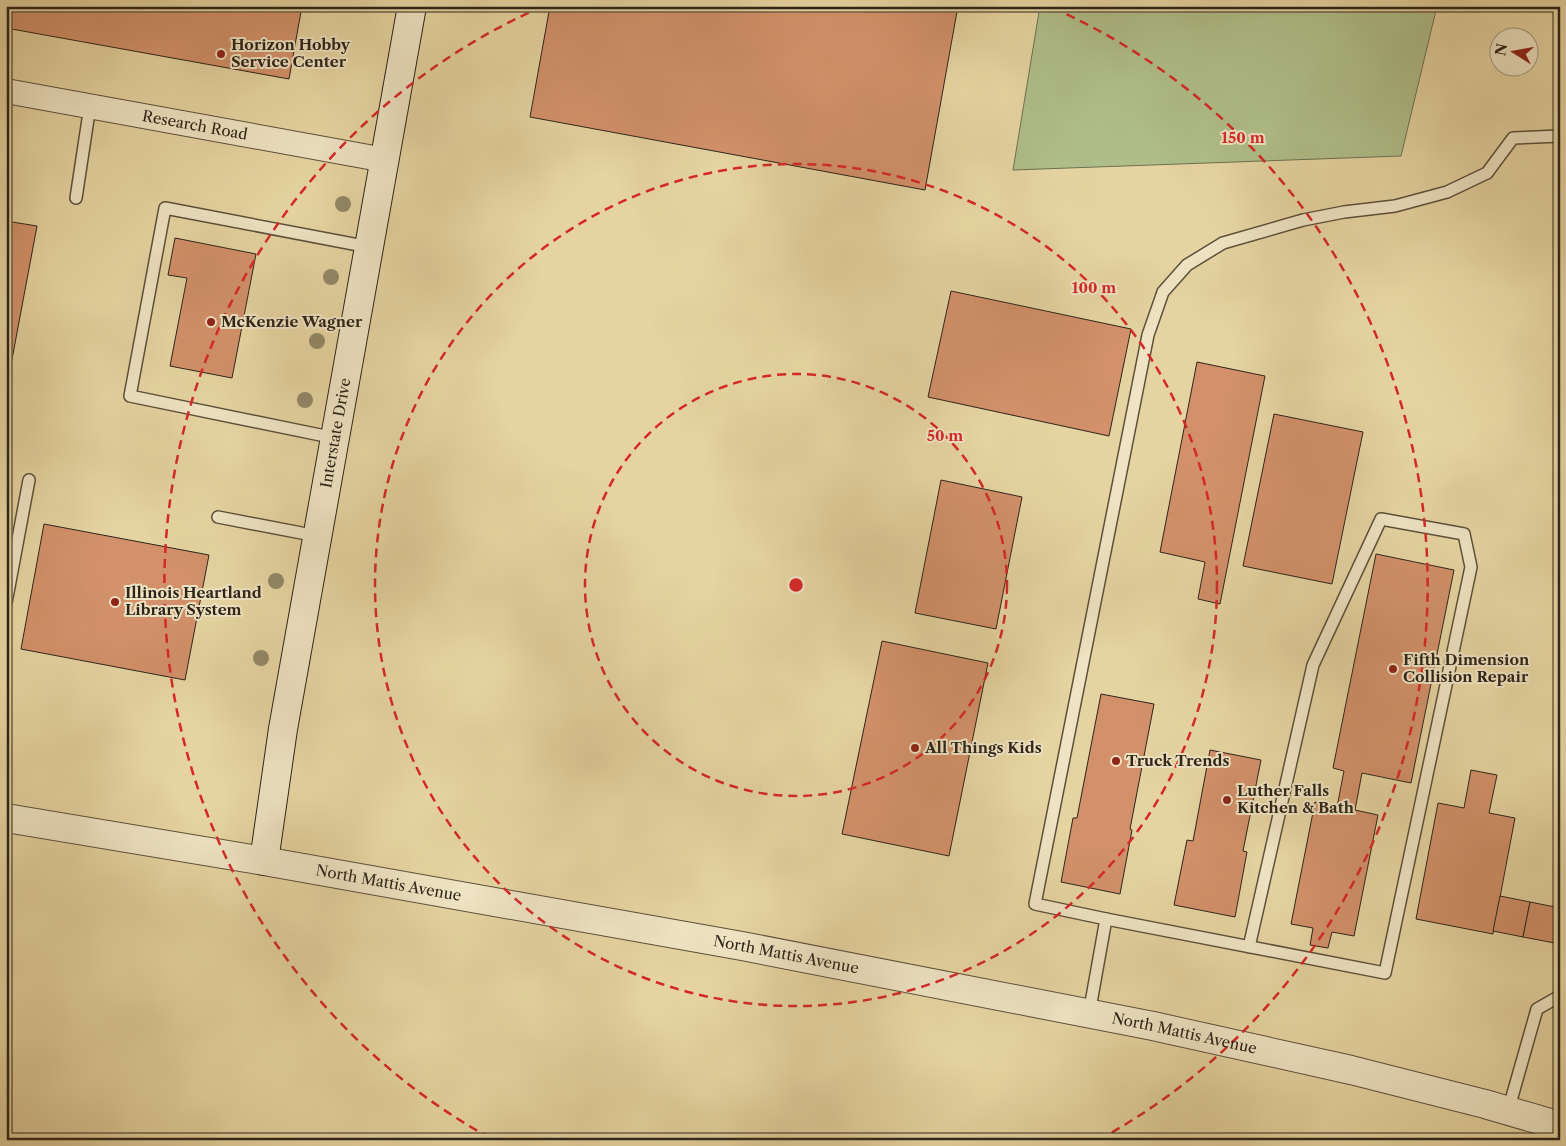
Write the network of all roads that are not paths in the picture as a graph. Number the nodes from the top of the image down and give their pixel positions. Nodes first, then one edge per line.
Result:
1 (412, 6) edge
2 (6, 91) edge
3 (90, 106) junction
4 (1560, 136) edge
5 (385, 160) junction
6 (76, 198) dead end
7 (370, 247) junction
8 (335, 438) junction
9 (29, 480) dead end
10 (218, 517) dead end
11 (317, 536) junction
12 (6, 603) edge
13 (6, 818) edge
14 (264, 860) junction
15 (1106, 919) junction
16 (1249, 947) junction
17 (1560, 996) edge
18 (1089, 1014) junction
19 (1508, 1111) junction
20 (1560, 1126) edge

1 - 5 street, Interstate Drive
2 - 3 street, Research Road
3 - 5 street, Research Road
3 - 6 lane
4 - 15 lane
5 - 7 street, Interstate Drive
7 - 8 street, Interstate Drive
7 - 8 lane
8 - 11 street, Interstate Drive
9 - 12 lane
10 - 11 lane
11 - 14 street, Interstate Drive
13 - 14 street, North Mattis Avenue
14 - 18 street, North Mattis Avenue
15 - 16 lane
15 - 18 lane
16 - 16 lane
17 - 19 lane
18 - 19 street, North Mattis Avenue
19 - 20 street, North Mattis Avenue

